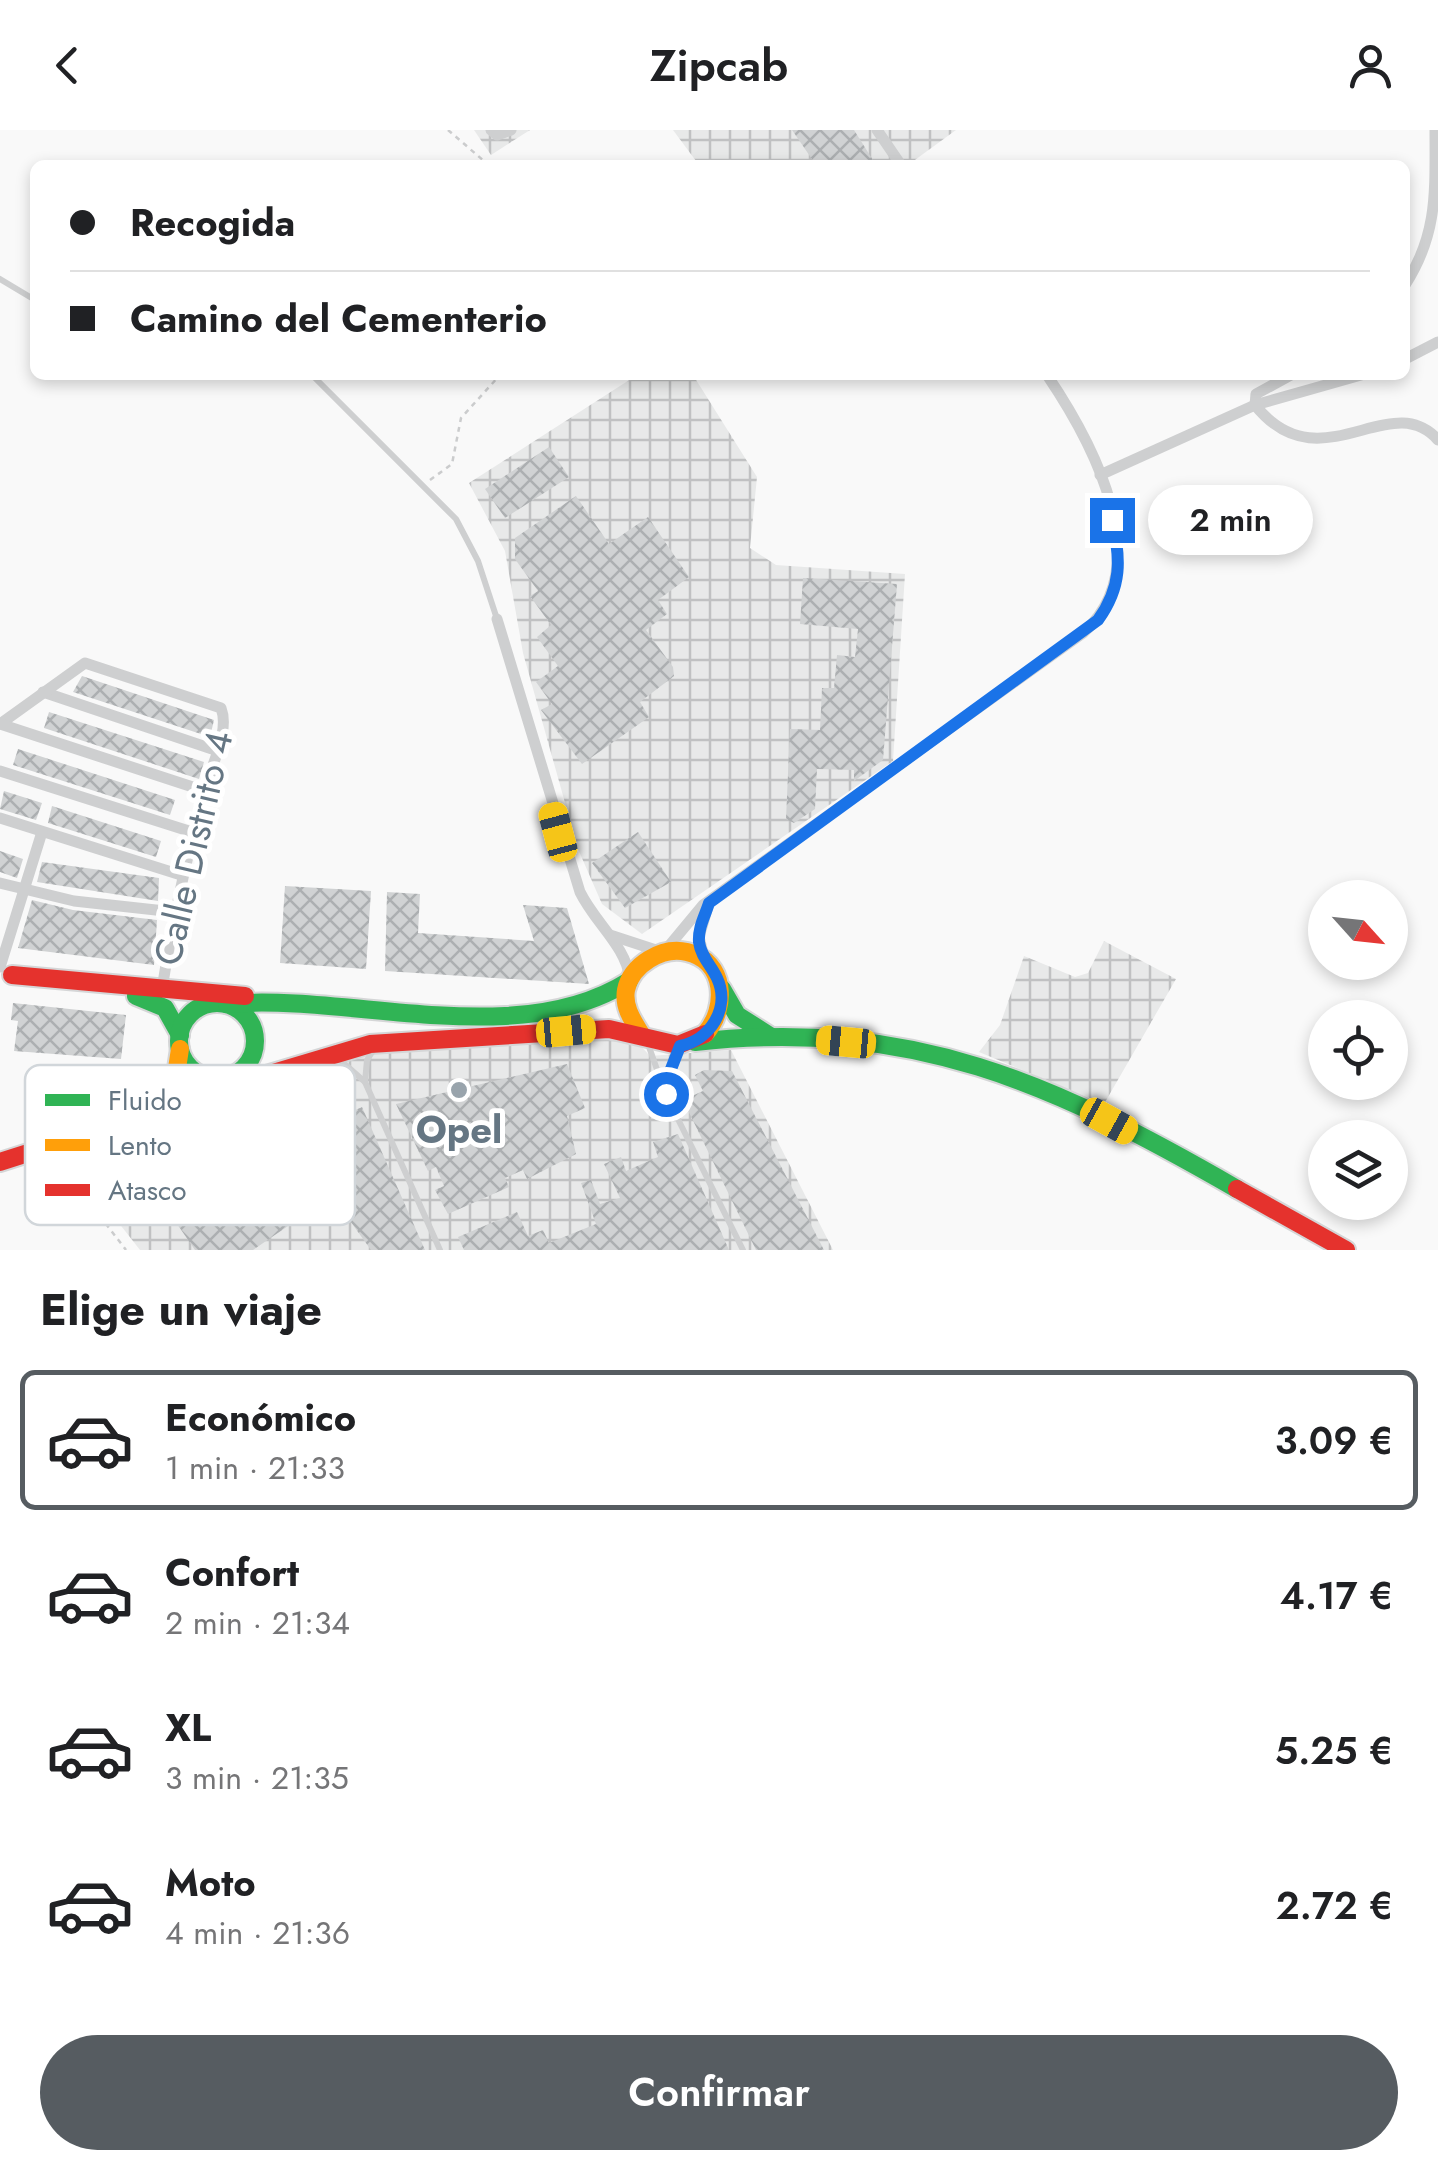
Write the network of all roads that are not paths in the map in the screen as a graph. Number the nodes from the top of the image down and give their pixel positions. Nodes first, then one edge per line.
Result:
1 (491, 130) edge
2 (511, 130) edge
3 (877, 130) edge
4 (1435, 130) edge
5 (898, 160) edge
6 (0, 279) edge
7 (1410, 279) edge
8 (30, 297) edge
9 (317, 380) edge
10 (1049, 380) edge
11 (1279, 380) edge
12 (1344, 380) edge
13 (1255, 406) junction
14 (1438, 440) edge
15 (1100, 475) junction
16 (497, 619) joint
17 (43, 692) junction
18 (0, 724) edge
19 (218, 751) junction
20 (0, 771) edge
21 (205, 791) junction
22 (0, 818) edge
23 (42, 832) junction
24 (192, 832) junction
25 (181, 875) junction
26 (0, 882) edge
27 (24, 890) junction
28 (709, 903) junction
29 (174, 912) junction
30 (606, 933) junction
31 (663, 952) junction
32 (707, 964) junction
33 (4, 971) edge
34 (630, 980) junction
35 (720, 986) junction
36 (162, 988) junction
37 (262, 1001) junction
38 (219, 1004) junction
39 (642, 1034) junction
40 (771, 1036) junction
41 (180, 1042) junction
42 (379, 1043) junction
43 (688, 1044) junction
44 (326, 1055) junction
45 (176, 1065) edge
46 (188, 1065) edge
47 (246, 1065) edge
48 (297, 1065) edge
49 (347, 1065) edge
50 (355, 1073) edge
51 (365, 1082) junction
52 (664, 1087) junction
53 (25, 1154) edge
54 (0, 1162) edge
55 (1338, 1247) edge
56 (440, 1250) edge
57 (743, 1250) edge
58 (1363, 1250) edge

1 - 2 street
3 - 5 street
4 - 7 street
6 - 8 lane
9 - 16 lane
10 - 15 street
11 - 13 street
12 - 13 street
13 - 14 street
13 - 15 street
15 - 28 street
16 - 30 street
17 - 18 street
17 - 19 street
17 - 19 street, Calle Distrito 4
18 - 21 street
19 - 21 street, Calle Distrito 4
20 - 24 street
21 - 24 street, Calle Distrito 4
22 - 23 street
23 - 25 street
23 - 27 street
24 - 25 street, Calle Distrito 4
25 - 29 street, Calle Distrito 4
26 - 27 street
27 - 29 street
27 - 33 street
28 - 31 street
28 - 32 street
29 - 36 street, Calle Distrito 4
30 - 31 street
30 - 34 street
31 - 32 main road
31 - 34 main road
32 - 35 main road
33 - 36 main road
33 - 41 main road
34 - 37 main road
34 - 39 main road
35 - 40 main road
35 - 43 main road
36 - 37 main road
36 - 38 main road
37 - 38 main road
38 - 41 main road
38 - 47 main road
39 - 42 main road
39 - 43 main road
39 - 52 lane
40 - 43 main road
40 - 55 main road
41 - 45 main road
41 - 46 main road
42 - 44 main road
42 - 51 lane
43 - 52 lane
44 - 48 main road
44 - 49 lane
50 - 51 lane
51 - 56 lane
52 - 57 lane
53 - 54 main road
55 - 58 main road

